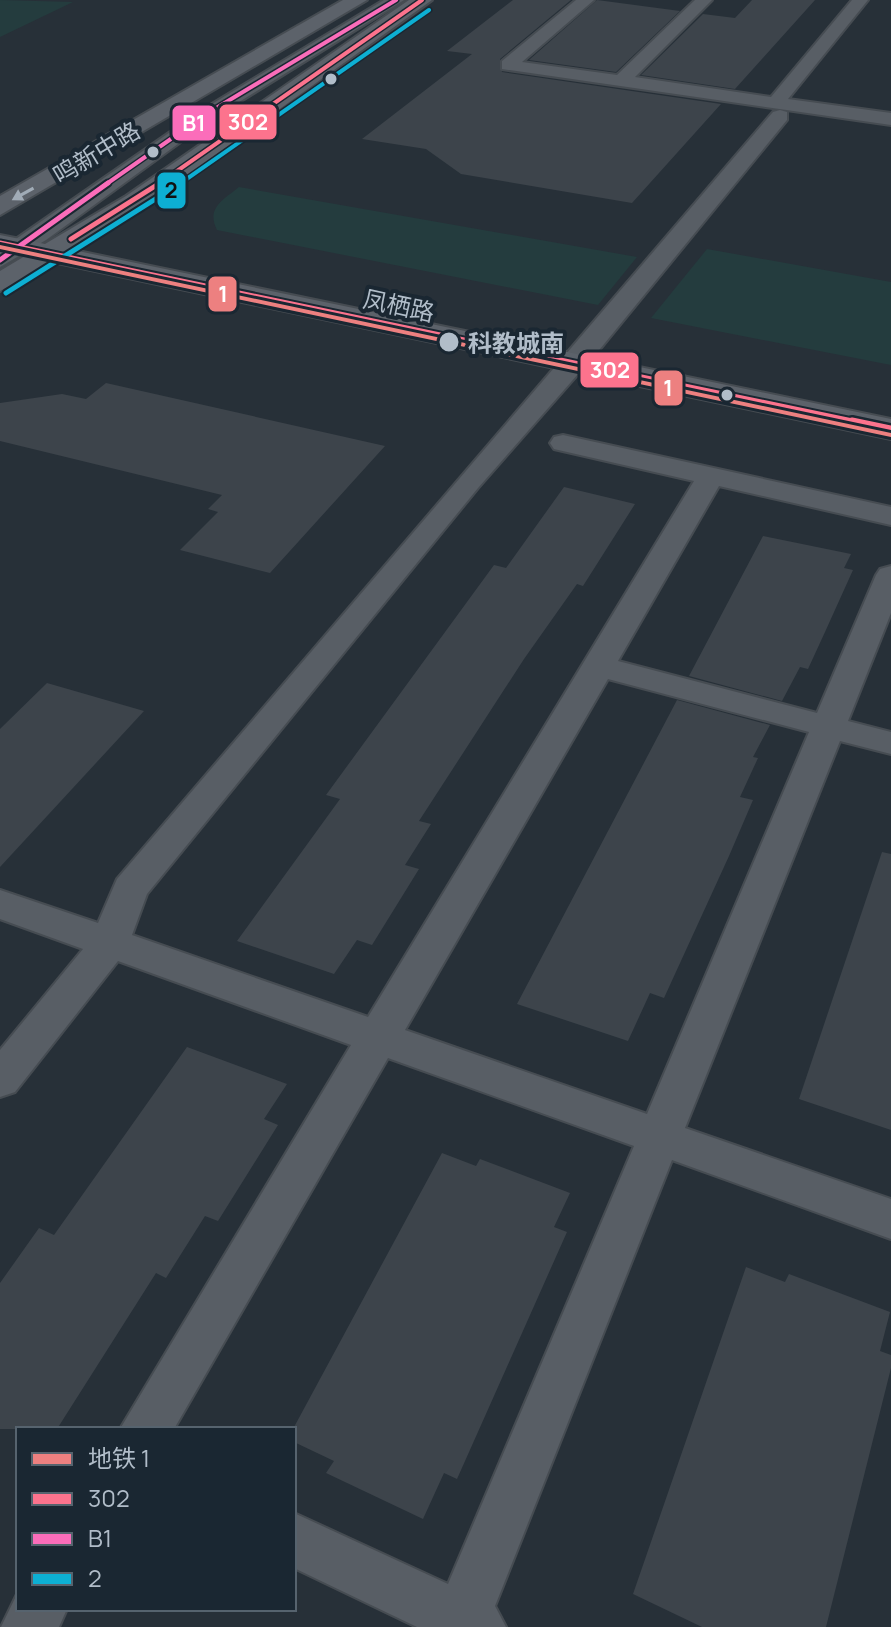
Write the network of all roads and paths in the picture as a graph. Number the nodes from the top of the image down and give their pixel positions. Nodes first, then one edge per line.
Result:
1 (357, 0) edge
2 (378, 0) edge
3 (396, 0) edge
4 (422, 0) edge
5 (586, 0) edge
6 (704, 0) edge
7 (860, 0) edge
8 (621, 81) junction
9 (778, 109) junction
10 (891, 119) edge
11 (0, 207) edge
12 (19, 244) edge
13 (0, 283) edge
14 (583, 353) junction
15 (891, 406) edge
16 (891, 429) edge
17 (563, 443) dead end
18 (711, 476) junction
19 (891, 516) edge
20 (891, 575) edge
21 (598, 666) junction
22 (829, 727) junction
23 (891, 743) edge
24 (0, 904) edge
25 (110, 943) junction
26 (378, 1037) junction
27 (0, 1080) edge
28 (660, 1137) junction
29 (891, 1219) edge
30 (147, 1427) edge
31 (296, 1541) edge
32 (466, 1624) edge

1 -> 11 main road, 鸣新中路
2 - 12 lane
3 - 12 lane
4 - 12 main road
5 - 8 lane
6 - 8 lane
7 - 9 lane
8 - 9 lane
9 - 10 lane
9 - 14 lane
12 - 13 main road
12 - 14 main road, 凤栖路
14 - 15 main road, 凤栖路
14 - 16 main road, 凤栖路
14 - 25 lane
17 - 18 lane
18 - 19 lane
18 - 21 lane
20 - 22 lane
21 - 22 lane
21 - 26 lane
22 - 23 lane
22 - 28 lane
24 - 25 lane
25 - 26 lane
25 - 27 lane
26 - 28 lane
26 - 30 lane
28 - 29 lane
28 - 32 lane
31 - 32 lane

